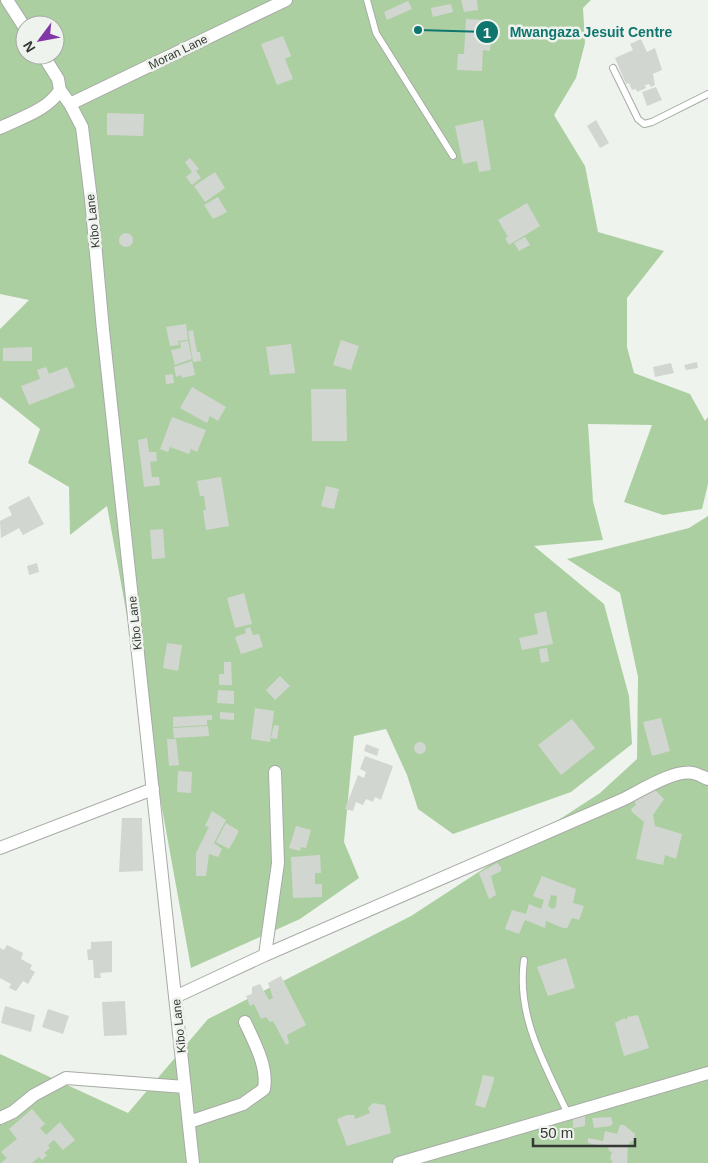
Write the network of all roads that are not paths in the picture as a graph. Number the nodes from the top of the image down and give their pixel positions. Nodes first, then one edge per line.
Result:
1 (7, 0) edge
2 (286, 0) edge
3 (368, 0) edge
4 (17, 15) edge
5 (49, 65) edge
6 (613, 68) dead end
7 (60, 90) junction
8 (708, 94) edge
9 (70, 104) junction
10 (0, 128) edge
11 (452, 156) dead end
12 (275, 772) dead end
13 (708, 779) edge
14 (153, 789) junction
15 (0, 848) edge
16 (265, 955) junction
17 (524, 960) dead end
18 (176, 997) junction
19 (245, 1022) dead end
20 (708, 1073) edge
21 (185, 1087) junction
22 (568, 1114) junction
23 (0, 1118) edge
24 (189, 1122) junction
25 (193, 1163) edge
26 (400, 1163) edge

1 - 4 street
2 - 9 street, Moran Lane
3 - 11 lane
5 - 7 street, Kibo Lane
6 - 8 lane
7 - 9 street, Kibo Lane
7 - 10 street
9 - 14 street, Kibo Lane
12 - 16 street
13 - 16 street
14 - 15 street
14 - 18 street, Kibo Lane
16 - 18 street
17 - 22 lane
18 - 21 street, Kibo Lane
19 - 24 street
20 - 22 street
21 - 23 street
21 - 24 street, Kibo Lane
22 - 26 street
24 - 25 street, Kibo Lane

